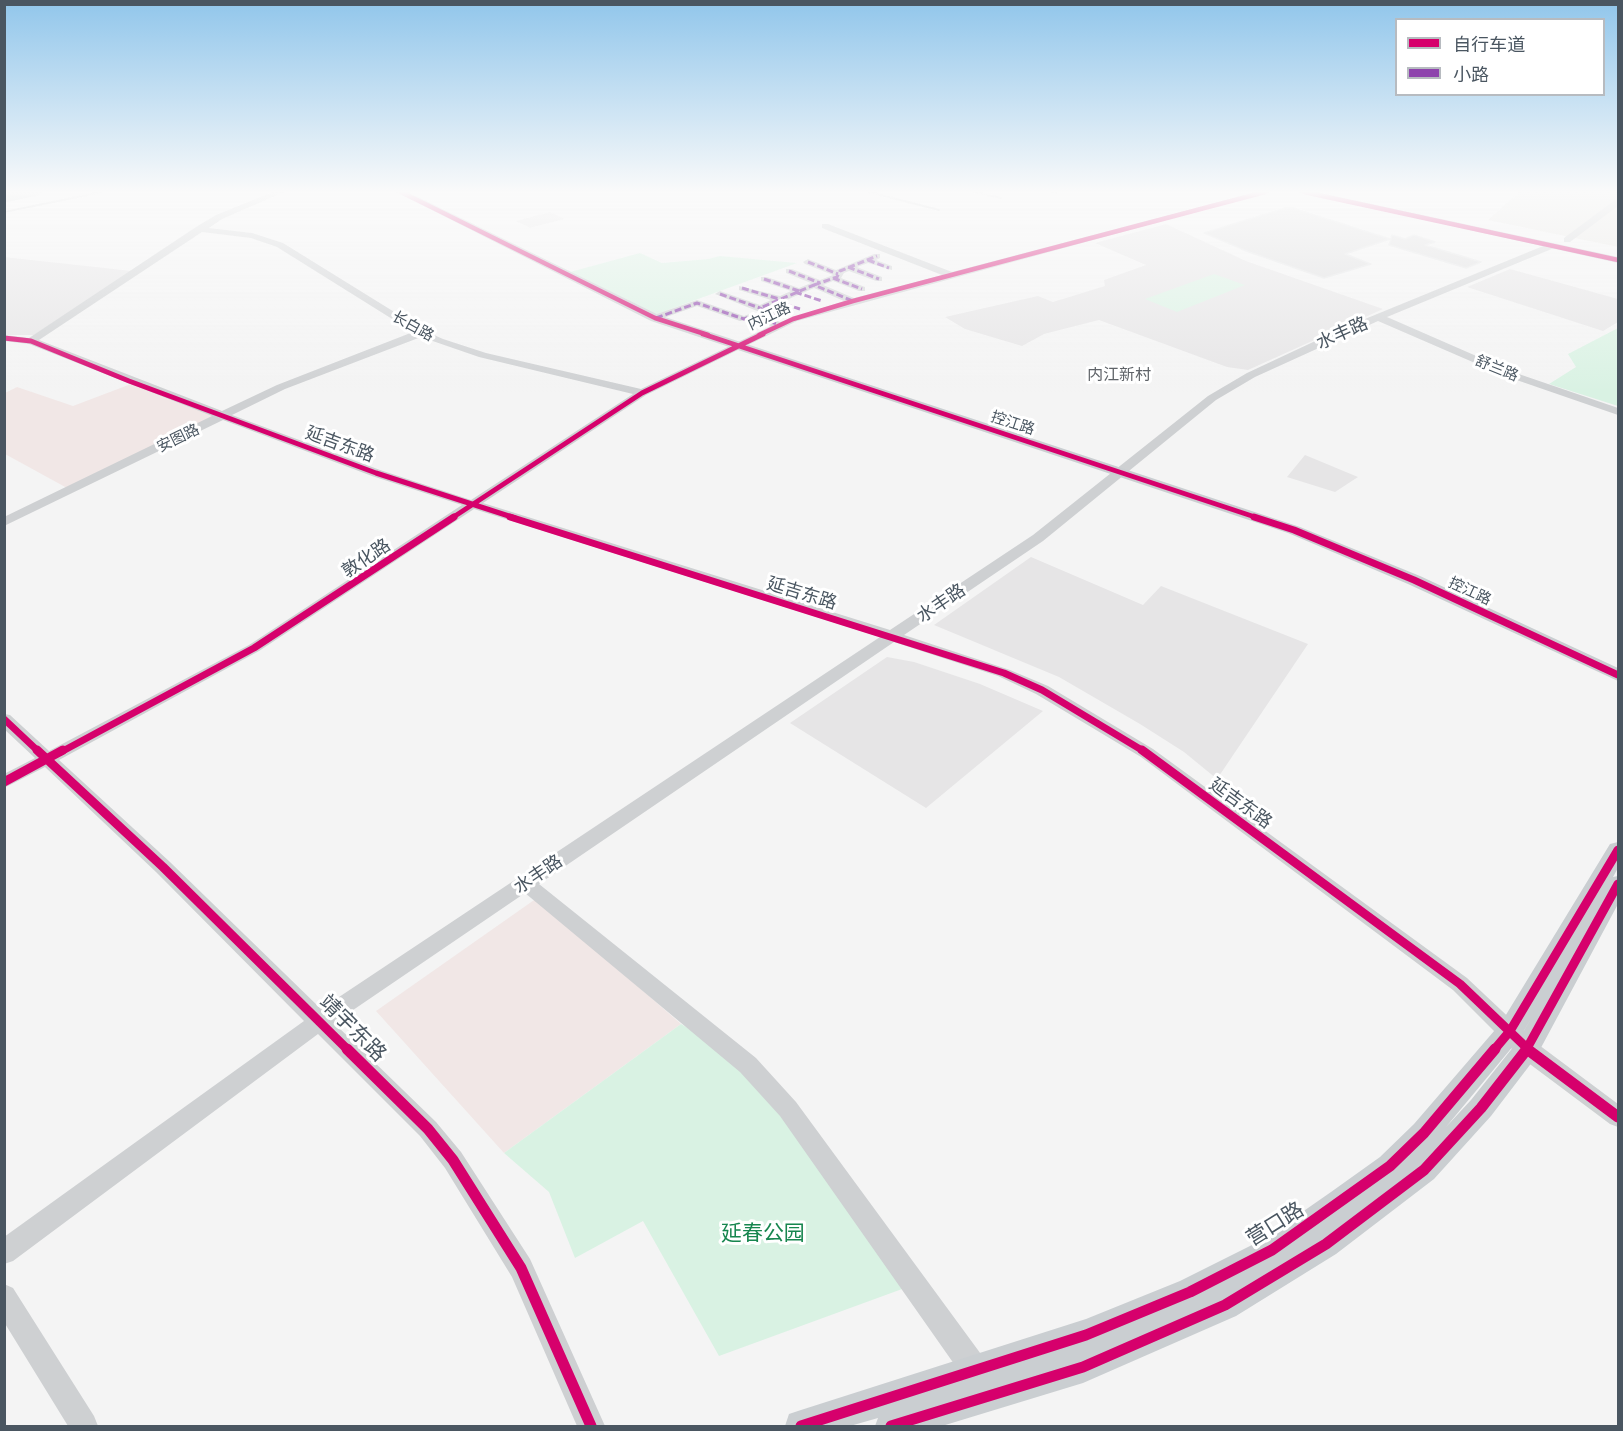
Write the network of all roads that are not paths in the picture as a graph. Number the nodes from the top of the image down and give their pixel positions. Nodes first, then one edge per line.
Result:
1 (154, 259) edge
2 (302, 259) edge
3 (536, 259) edge
4 (870, 259) edge
5 (873, 259) edge
6 (909, 259) edge
7 (1012, 259) edge
8 (1520, 259) edge
9 (808, 262) dead end
10 (848, 267) junction
11 (889, 268) dead end
12 (789, 271) dead end
13 (951, 275) junction
14 (836, 276) junction
15 (764, 279) dead end
16 (879, 279) dead end
17 (817, 284) junction
18 (742, 288) dead end
19 (861, 289) dead end
20 (797, 292) junction
21 (720, 294) dead end
22 (777, 300) junction
23 (822, 301) dead end
24 (853, 301) junction
25 (760, 308) junction
26 (801, 309) dead end
27 (1378, 317) junction
28 (655, 318) junction
29 (781, 322) junction
30 (421, 333) junction
31 (4, 338) edge
32 (31, 341) junction
33 (737, 346) junction
34 (642, 393) junction
35 (1618, 412) edge
36 (222, 416) junction
37 (1120, 472) junction
38 (473, 504) junction
39 (4, 522) edge
40 (892, 636) junction
41 (1618, 675) edge
42 (4, 719) edge
43 (48, 760) junction
44 (4, 782) edge
45 (1618, 850) edge
46 (525, 883) junction
47 (1618, 884) edge
48 (320, 1021) junction
49 (1519, 1040) junction
50 (1618, 1117) edge
51 (4, 1252) edge
52 (4, 1297) edge
53 (975, 1371) junction
54 (84, 1426) edge
55 (591, 1426) edge
56 (801, 1426) edge
57 (891, 1426) edge

1 - 32 street
2 - 30 street, 长白路
3 - 28 main road, 控江路
4 - 10 street
5 - 11 street
6 - 13 street
7 - 13 street, 内江路
8 - 27 street, 水丰路
9 - 14 street
10 - 14 street
10 - 16 street
12 - 17 street
13 - 24 street, 内江路
14 - 17 street
14 - 19 street
15 - 20 street
17 - 20 street
17 - 24 street
18 - 22 street
20 - 22 street
20 - 23 street
21 - 25 street
22 - 25 street
22 - 26 street
24 - 29 street, 内江路
25 - 29 street
27 - 35 street, 舒兰路
27 - 37 street, 水丰路
28 - 29 street
28 - 33 main road, 控江路
29 - 33 street, 内江路
30 - 34 street, 长白路
30 - 36 street, 安图路
31 - 32 street, 延吉东路
32 - 36 street, 延吉东路
33 - 34 street, 敦化路
33 - 37 main road, 控江路
34 - 38 street, 敦化路
36 - 38 street, 延吉东路
36 - 39 street, 安图路
37 - 40 street, 水丰路
37 - 41 main road, 控江路
38 - 40 street, 延吉东路
38 - 43 street, 敦化路
40 - 46 street, 水丰路
40 - 49 street, 延吉东路
42 - 43 street, 靖宇东路
43 - 44 street, 敦化路
43 - 48 street, 靖宇东路
45 - 49 main road, 营口路
46 - 48 street, 水丰路
46 - 53 street
47 - 49 main road, 营口路
48 - 51 street, 水丰路
48 - 55 street, 靖宇东路
49 - 50 street, 延吉东路
49 - 53 main road, 营口路
49 - 57 main road, 营口路
52 - 54 street
53 - 56 main road, 营口路

